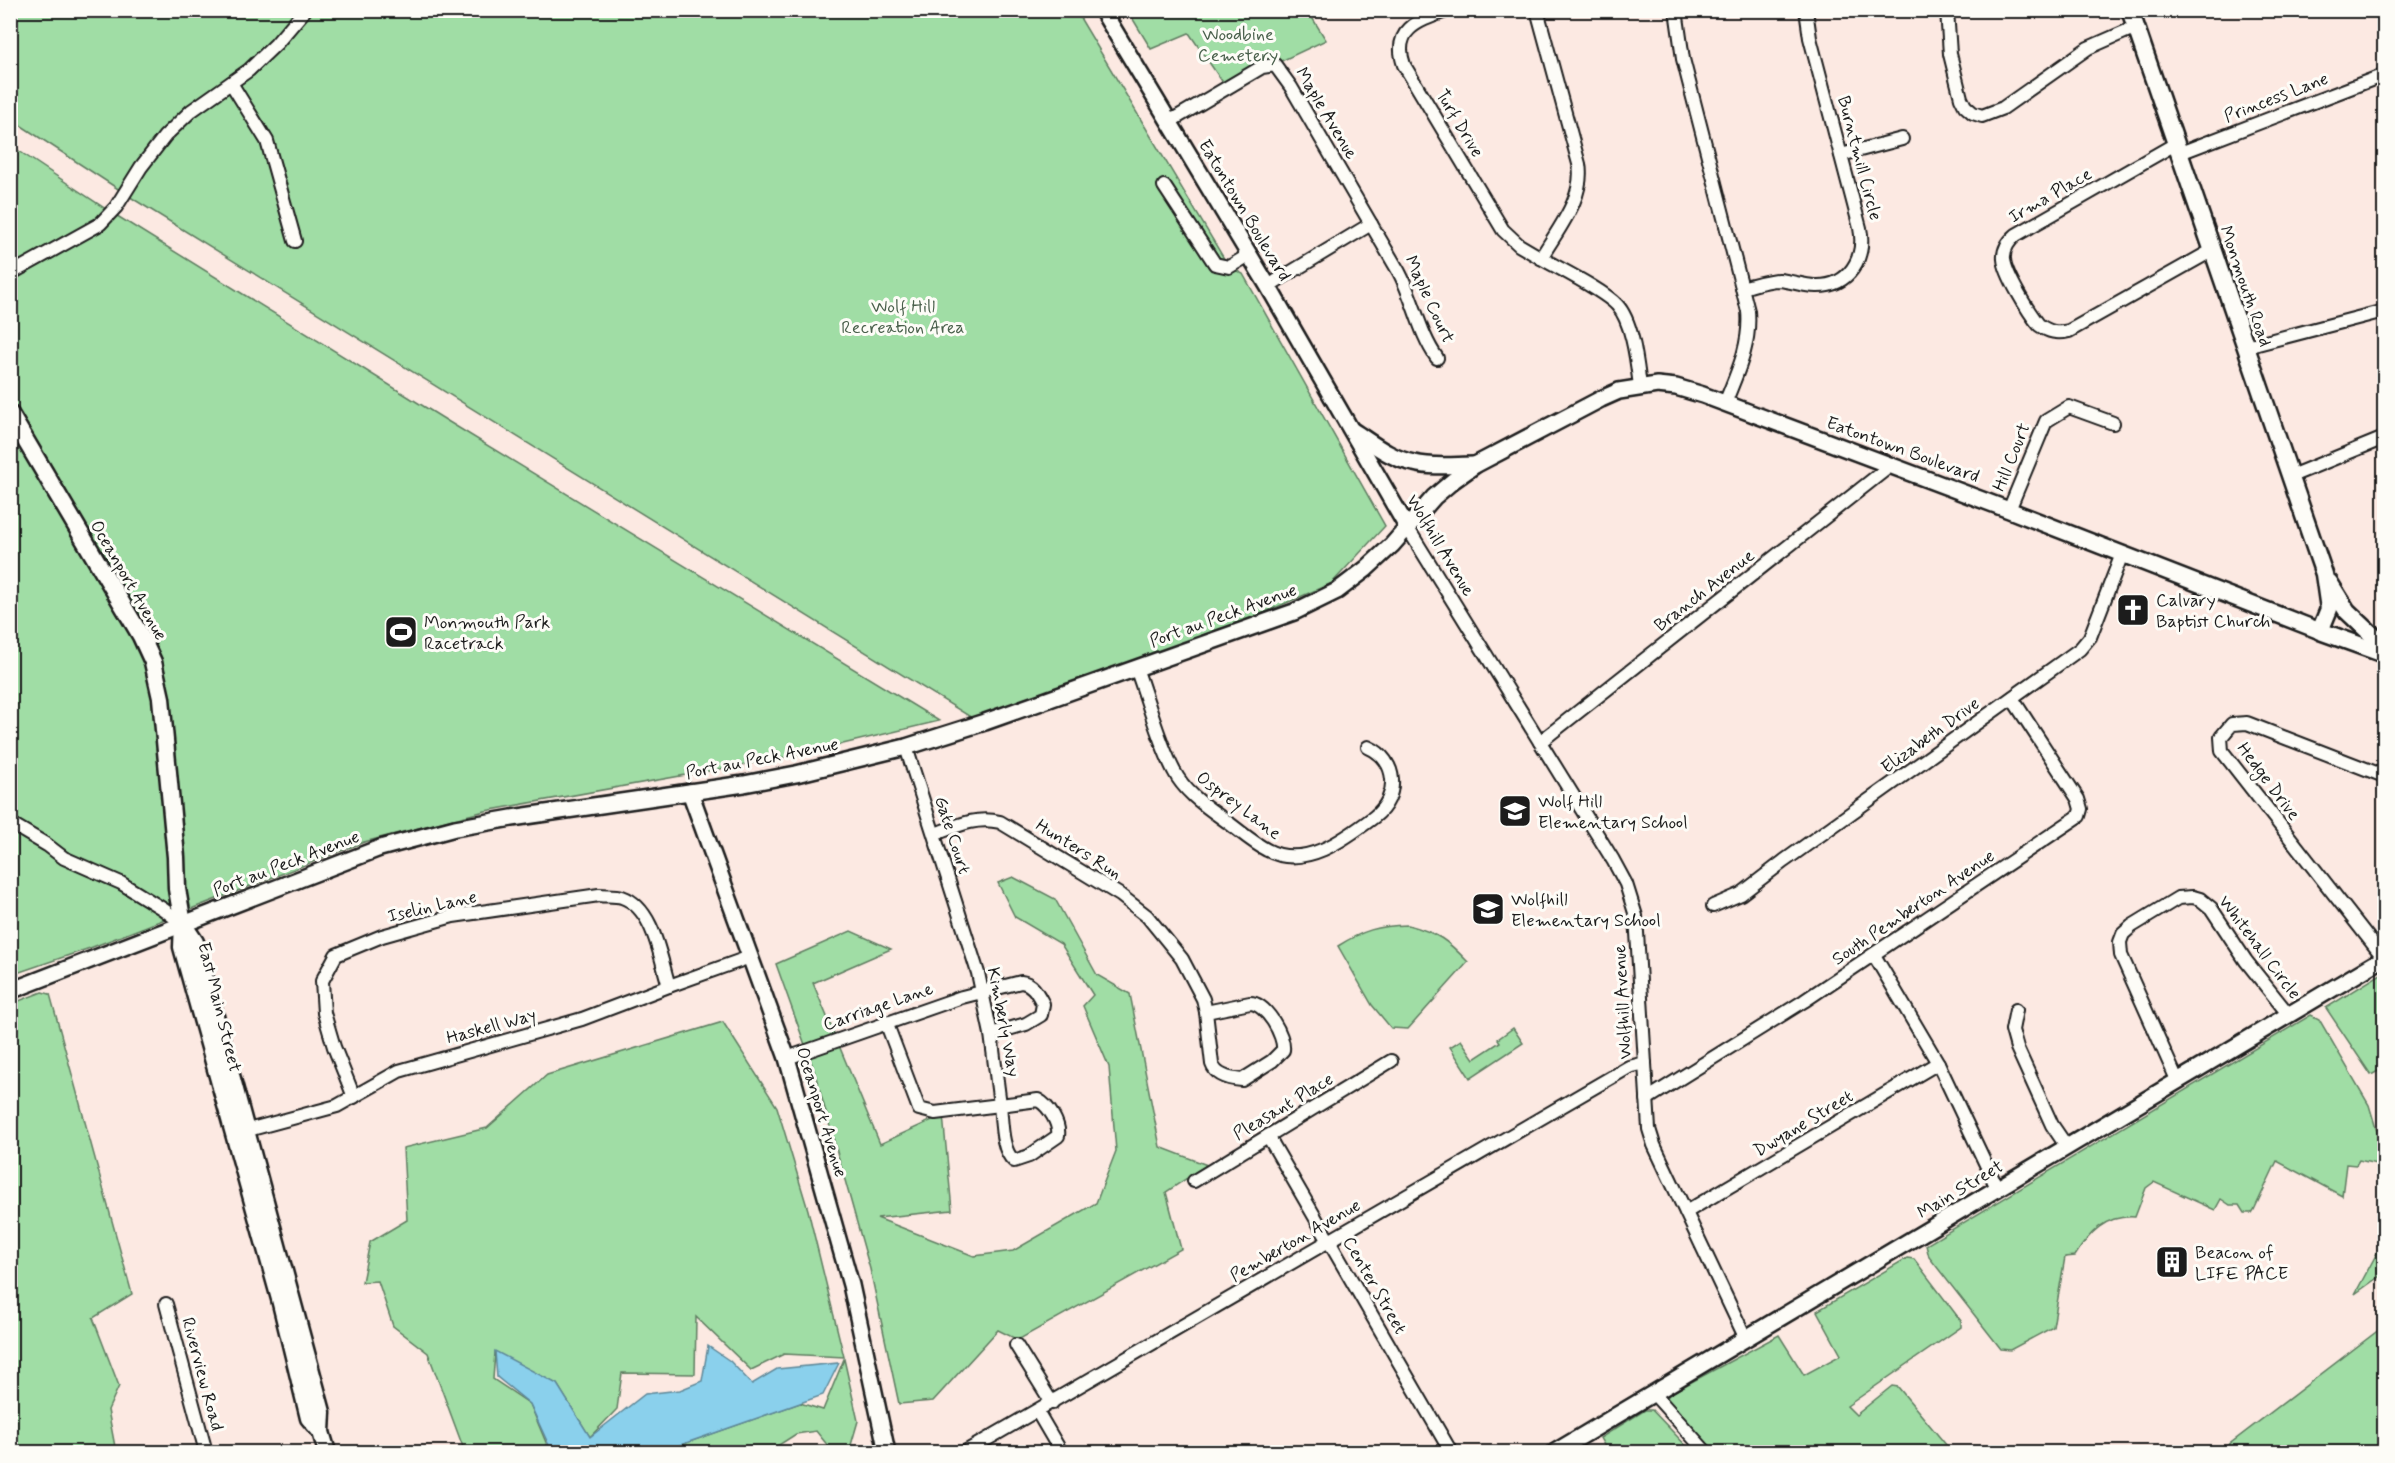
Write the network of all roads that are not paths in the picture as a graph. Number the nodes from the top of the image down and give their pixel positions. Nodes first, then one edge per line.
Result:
1 (305, 10) edge
2 (1102, 10) edge
3 (1449, 10) edge
4 (1537, 10) edge
5 (1676, 10) edge
6 (1806, 10) edge
7 (1947, 10) edge
8 (2130, 10) edge
9 (2136, 27) junction
10 (2385, 75) edge
11 (231, 83) junction
12 (1169, 122) junction
13 (1902, 140) dead end
14 (2179, 148) junction
15 (1841, 155) junction
16 (1164, 186) dead end
17 (1371, 224) junction
18 (295, 241) dead end
19 (2213, 250) junction
20 (1249, 255) junction
21 (1541, 258) junction
22 (10, 274) edge
23 (1268, 286) junction
24 (1742, 288) junction
25 (2385, 311) edge
26 (2246, 347) junction
27 (1437, 358) dead end
28 (1640, 386) junction
29 (1725, 403) junction
30 (10, 414) edge
31 (2113, 423) dead end
32 (1353, 431) junction
33 (2385, 438) edge
34 (1475, 465) junction
35 (1890, 466) junction
36 (2291, 476) junction
37 (2009, 510) junction
38 (1407, 527) junction
39 (2122, 554) junction
40 (2324, 574) junction
41 (2347, 611) junction
42 (2320, 631) junction
43 (2338, 637) junction
44 (2385, 646) edge
45 (2385, 654) edge
46 (1136, 668) junction
47 (2012, 698) junction
48 (1540, 742) junction
49 (906, 747) junction
50 (1368, 747) dead end
51 (2385, 776) edge
52 (690, 792) junction
53 (10, 823) edge
54 (935, 834) junction
55 (953, 894) joint
56 (1713, 906) dead end
57 (183, 924) junction
58 (1874, 955) junction
59 (750, 957) junction
60 (2384, 958) edge
61 (669, 986) junction
62 (10, 991) edge
63 (982, 991) junction
64 (2016, 1010) dead end
65 (1206, 1012) junction
66 (2289, 1015) junction
67 (886, 1022) junction
68 (991, 1034) junction
69 (787, 1058) junction
70 (1391, 1062) dead end
71 (1645, 1063) junction
72 (1938, 1063) junction
73 (2178, 1082) junction
74 (354, 1097) junction
75 (1647, 1099) junction
76 (1000, 1105) junction
77 (244, 1131) junction
78 (1268, 1136) junction
79 (2067, 1147) junction
80 (1194, 1181) dead end
81 (1998, 1190) junction
82 (1686, 1212) junction
83 (1329, 1242) junction
84 (165, 1304) dead end
85 (1746, 1339) junction
86 (1016, 1345) dead end
87 (1653, 1393) junction
88 (1052, 1403) junction
89 (1037, 1411) junction
90 (321, 1432) junction
91 (206, 1452) edge
92 (327, 1452) edge
93 (887, 1452) edge
94 (965, 1452) edge
95 (1061, 1452) edge
96 (1451, 1452) edge
97 (1555, 1452) edge
98 (1706, 1452) edge

1 - 11 street
2 - 12 street, Eatontown Boulevard
3 - 21 street, Turf Drive
4 - 21 street
5 - 24 street
6 - 15 street, Burntmill Circle
7 - 9 street
8 - 9 main road, Monmouth Road
9 - 14 main road, Monmouth Road
10 - 14 street, Princess Lane
11 - 18 street
11 - 22 street
12 - 17 street, Maple Avenue
12 - 20 street, Eatontown Boulevard
13 - 15 street
14 - 19 main road, Monmouth Road
14 - 19 street, Irma Place
15 - 24 street, Burntmill Circle
16 - 20 street
17 - 23 street
17 - 27 street, Maple Court
19 - 26 main road, Monmouth Road
20 - 23 street, Eatontown Boulevard
21 - 28 street, Turf Drive
23 - 32 street, Eatontown Boulevard
24 - 29 street
25 - 26 street
26 - 36 main road, Monmouth Road
28 - 29 street, Eatontown Boulevard
28 - 34 street, Eatontown Boulevard
29 - 35 street, Eatontown Boulevard
30 - 57 main road, Oceanport Avenue
31 - 37 street, Hill Court
32 - 34 street
32 - 38 street, Wolfhill Avenue
33 - 36 street
34 - 38 street, Port au Peck Avenue
35 - 37 street, Eatontown Boulevard
35 - 48 street, Branch Avenue
36 - 40 main road, Monmouth Road
37 - 39 street, Eatontown Boulevard
38 - 46 street, Port au Peck Avenue
38 - 48 street, Wolfhill Avenue
39 - 42 street, Eatontown Boulevard
39 - 47 street, Elizabeth Drive
40 - 41 main road, Monmouth Road
40 - 42 main road, Monmouth Road
41 - 43 main road
41 - 44 main road, Monmouth Road
42 - 43 main road
43 - 45 main road
46 - 49 street, Port au Peck Avenue
46 - 50 street, Osprey Lane
47 - 56 street, Elizabeth Drive
47 - 58 street, South Pemberton Avenue
48 - 71 street, Wolfhill Avenue
49 - 52 street, Port au Peck Avenue
49 - 54 street, Gate Court
51 - 60 street, Hedge Drive
52 - 57 street, Port au Peck Avenue
52 - 59 street, Oceanport Avenue
53 - 57 street
54 - 55 street, Gate Court
54 - 65 street, Hunters Run
55 - 63 street, Kimberly Way
57 - 62 street, Port au Peck Avenue
57 - 77 main road, East Main Street
57 - 90 main road, East Main Street
58 - 72 street
58 - 75 street, South Pemberton Avenue
59 - 61 street, Haskell Way
59 - 69 street, Oceanport Avenue
60 - 66 street, Main Street
61 - 74 street, Haskell Way
61 - 74 street, Iselin Lane
63 - 67 street, Carriage Lane
63 - 68 street, Kimberly Way
63 - 68 street, Carriage Lane
64 - 79 street
65 - 65 street
66 - 73 street, Main Street
66 - 73 street, Whitehall Circle
67 - 69 street, Carriage Lane
67 - 76 street, Kimberly Way
68 - 76 street, Kimberly Way
69 - 93 street, Oceanport Avenue
70 - 78 street, Pleasant Place
71 - 75 street, Wolfhill Avenue
71 - 83 street, Pemberton Avenue
72 - 81 street
72 - 82 street, Dwyane Street
73 - 79 street, Main Street
74 - 77 street, Haskell Way
75 - 82 street, Wolfhill Avenue
76 - 76 street
77 - 90 main road, East Main Street
78 - 80 street, Pleasant Place
78 - 83 street, Center Street
79 - 81 street, Main Street
81 - 85 street, Main Street
82 - 85 street, Wolfhill Avenue
83 - 88 street, Pemberton Avenue
83 - 96 street, Center Street
84 - 91 street, Riverview Road
85 - 87 street, Main Street
86 - 88 street
87 - 97 street, Main Street
87 - 98 street
88 - 89 street, Pemberton Avenue
89 - 94 street, Pemberton Avenue
89 - 95 street
90 - 92 main road, East Main Street

